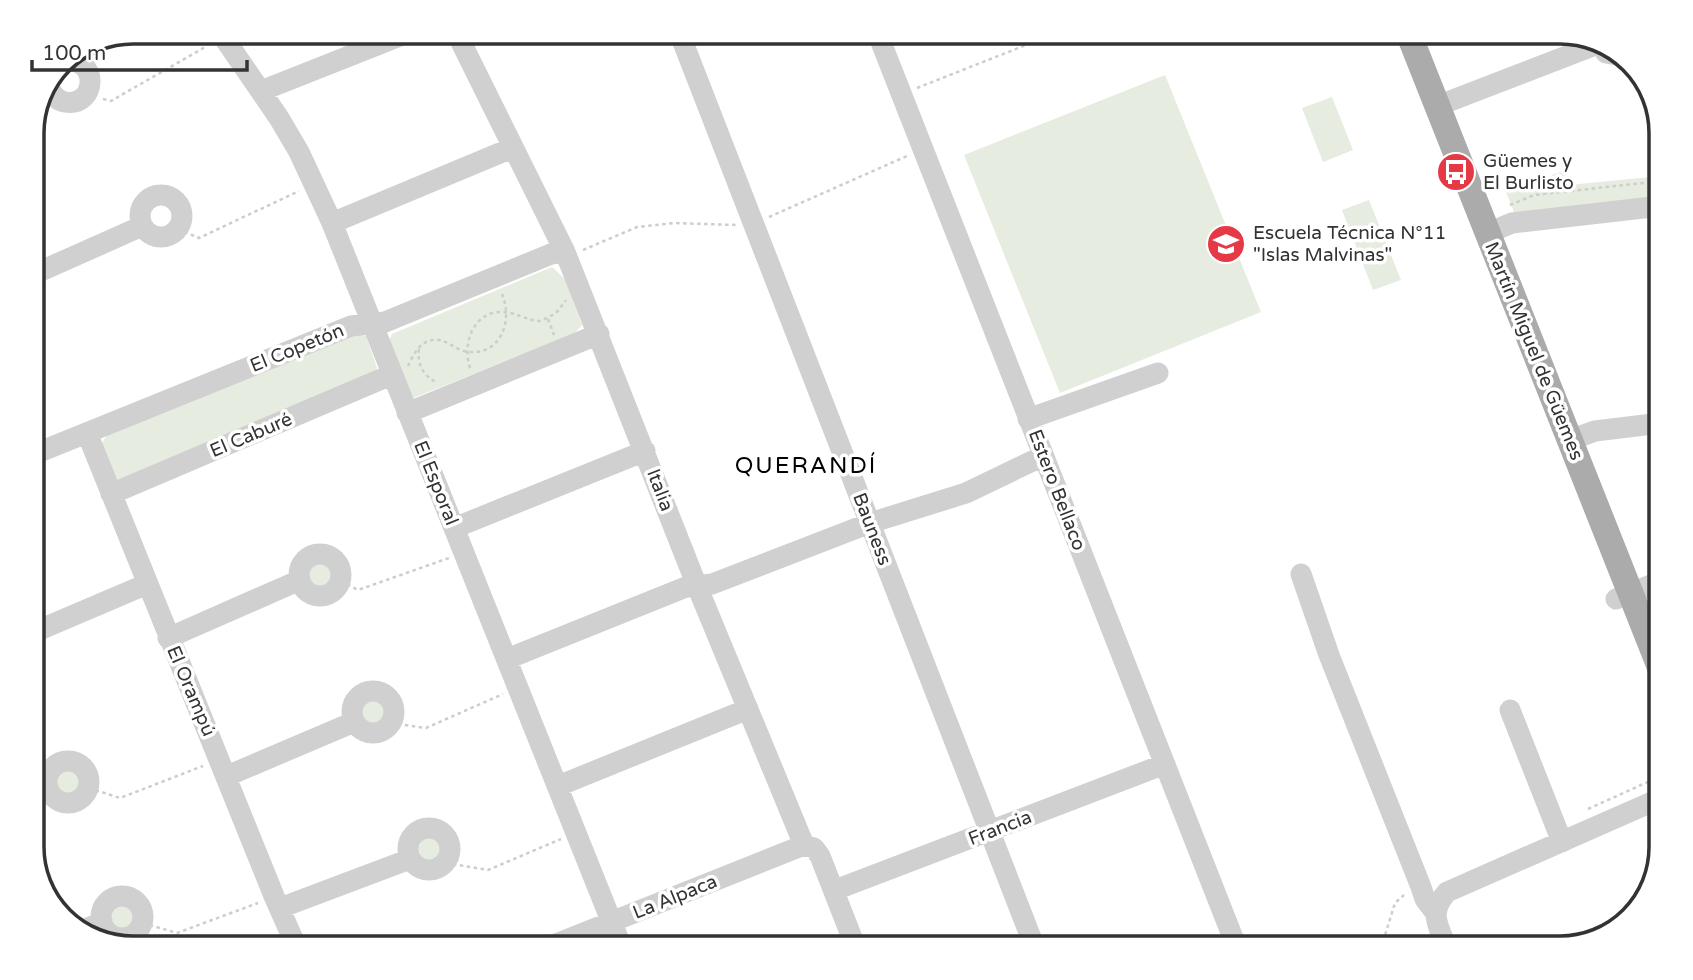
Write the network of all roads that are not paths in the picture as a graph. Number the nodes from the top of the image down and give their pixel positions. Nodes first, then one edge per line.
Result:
1 (228, 44) edge
2 (380, 44) edge
3 (462, 44) edge
4 (684, 44) edge
5 (882, 44) edge
6 (1414, 44) edge
7 (1427, 44) edge
8 (1585, 48) edge
9 (78, 63) edge
10 (261, 91) junction
11 (53, 95) edge
12 (1444, 103) junction
13 (512, 148) junction
14 (1649, 207) edge
15 (1499, 222) junction
16 (332, 223) junction
17 (142, 226) junction
18 (565, 252) junction
19 (44, 270) edge
20 (371, 323) junction
21 (599, 334) junction
22 (399, 372) junction
23 (1158, 373) dead end
24 (407, 413) junction
25 (1028, 419) junction
26 (1649, 424) edge
27 (87, 433) junction
28 (1578, 437) junction
29 (44, 450) edge
30 (645, 451) junction
31 (1043, 456) junction
32 (111, 494) junction
33 (870, 523) junction
34 (454, 528) junction
35 (1301, 574) dead end
36 (300, 580) junction
37 (147, 584) junction
38 (697, 586) junction
39 (1639, 590) edge
40 (1649, 606) edge
41 (1649, 626) edge
42 (44, 629) edge
43 (169, 638) junction
44 (507, 659) junction
45 (748, 709) junction
46 (1510, 710) dead end
47 (354, 722) junction
48 (1165, 764) junction
49 (223, 768) junction
50 (44, 780) edge
51 (558, 786) junction
52 (44, 792) edge
53 (1649, 803) edge
54 (990, 832) junction
55 (1562, 842) junction
56 (804, 845) junction
57 (410, 859) junction
58 (835, 890) junction
59 (277, 902) junction
60 (1436, 912) junction
61 (102, 922) junction
62 (613, 923) junction
63 (93, 926) edge
64 (108, 932) edge
65 (129, 936) edge
66 (292, 936) edge
67 (578, 936) edge
68 (618, 936) edge
69 (852, 936) edge
70 (1030, 936) edge
71 (1232, 936) edge
72 (1442, 936) edge

1 - 10 street, El Esporal
2 - 10 street
3 - 13 street, Italia
4 - 33 street, Bauness
5 - 25 street, Estero Bellaco
6 - 12 main road, Martín Miguel de Güemes
7 - 12 main road, Martín Miguel de Güemes
8 - 12 street
9 - 11 street
10 - 16 street, El Esporal
12 - 15 main road, Martín Miguel de Güemes
13 - 16 street
13 - 18 street, Italia
14 - 15 street
15 - 28 main road, Martín Miguel de Güemes
16 - 20 street, El Esporal
17 - 17 street
17 - 19 street
18 - 20 street, El Copetón
18 - 21 street, Italia
20 - 22 street, El Esporal
20 - 27 street, El Copetón
21 - 24 street
21 - 30 street, Italia
22 - 24 street, El Esporal
22 - 32 street, El Caburé
23 - 25 street
24 - 34 street, El Esporal
25 - 31 street, Estero Bellaco
26 - 28 street
27 - 29 street, El Copetón
27 - 32 street, El Orampú
28 - 39 main road, Martín Miguel de Güemes
30 - 34 street
30 - 38 street, Italia
31 - 33 street
31 - 48 street, Estero Bellaco
32 - 37 street, El Orampú
33 - 38 street
33 - 54 street, Bauness
34 - 44 street, El Esporal
35 - 60 street
36 - 36 street
36 - 43 street
37 - 42 street
37 - 43 street, El Orampú
38 - 44 street
38 - 45 street, Italia
39 - 40 main road, Martín Miguel de Güemes
39 - 41 main road, Martín Miguel de Güemes
43 - 49 street, El Orampú
44 - 51 street, El Esporal
45 - 51 street
45 - 56 street, Italia
46 - 55 street
47 - 47 street
47 - 49 street
48 - 54 street, Francia
48 - 71 street, Estero Bellaco
49 - 59 street, El Orampú
50 - 52 street
51 - 62 street, El Esporal
53 - 55 street
54 - 58 street, Francia
54 - 70 street, Bauness
55 - 60 street
56 - 58 street, Italia
56 - 62 street, La Alpaca
57 - 57 street
57 - 59 street
58 - 69 street, Italia
59 - 66 street, El Orampú
60 - 72 street
61 - 63 street
61 - 64 street
61 - 65 street
62 - 67 street, La Alpaca
62 - 68 street, El Esporal

